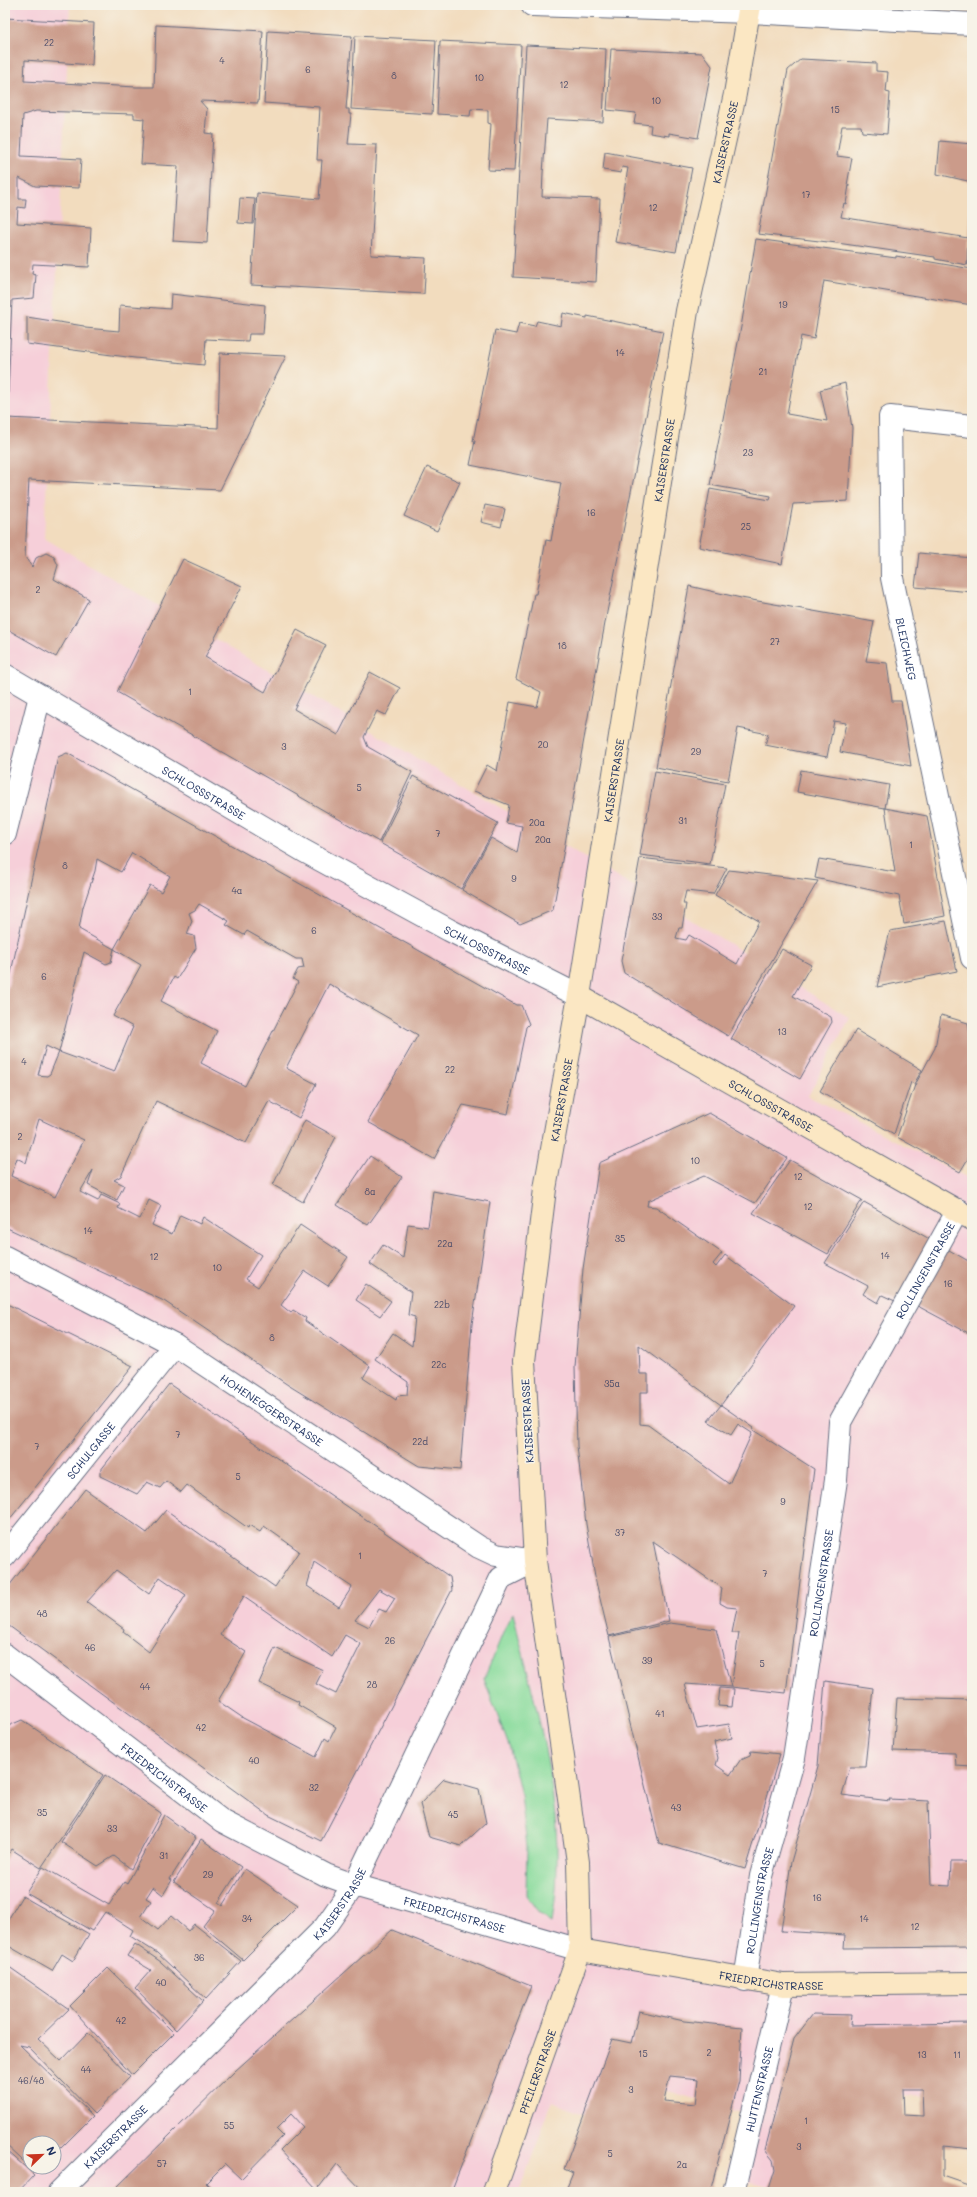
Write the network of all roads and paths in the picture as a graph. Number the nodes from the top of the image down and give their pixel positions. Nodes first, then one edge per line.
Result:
1 (532, 5) edge
2 (750, 8) edge
3 (972, 24) edge
4 (972, 426) edge
5 (5, 675) edge
6 (40, 696) junction
7 (5, 834) edge
8 (972, 958) edge
9 (579, 996) junction
10 (965, 1214) edge
11 (5, 1257) edge
12 (175, 1345) junction
13 (5, 1556) edge
14 (535, 1561) junction
15 (6, 1660) edge
16 (354, 1886) junction
17 (580, 1950) junction
18 (745, 1980) junction
19 (972, 1982) edge
20 (783, 1985) junction
21 (59, 2192) edge
22 (494, 2192) edge
23 (734, 2192) edge

1 - 2 street
2 - 3 street
2 - 9 main road, KAISERSTRASSE
4 - 8 street, BLEICHWEG
5 - 6 street, SCHLOSSSTRASSE
6 - 7 street
6 - 9 street, SCHLOSSSTRASSE
9 - 10 main road, SCHLOSSSTRASSE
9 - 14 main road, KAISERSTRASSE
10 - 18 street, ROLLINGENSTRASSE
11 - 12 street, HOHENEGGERSTRASSE
12 - 13 street, SCHULGASSE
12 - 14 street, HOHENEGGERSTRASSE
14 - 16 street, KAISERSTRASSE
14 - 17 main road, KAISERSTRASSE
15 - 16 street, FRIEDRICHSTRASSE
16 - 17 street, FRIEDRICHSTRASSE
16 - 21 street, KAISERSTRASSE
17 - 18 main road, FRIEDRICHSTRASSE
17 - 22 main road, PFEILERSTRASSE
18 - 20 main road, FRIEDRICHSTRASSE
19 - 20 main road, FRIEDRICHSTRASSE
20 - 23 street, HUTTENSTRASSE

